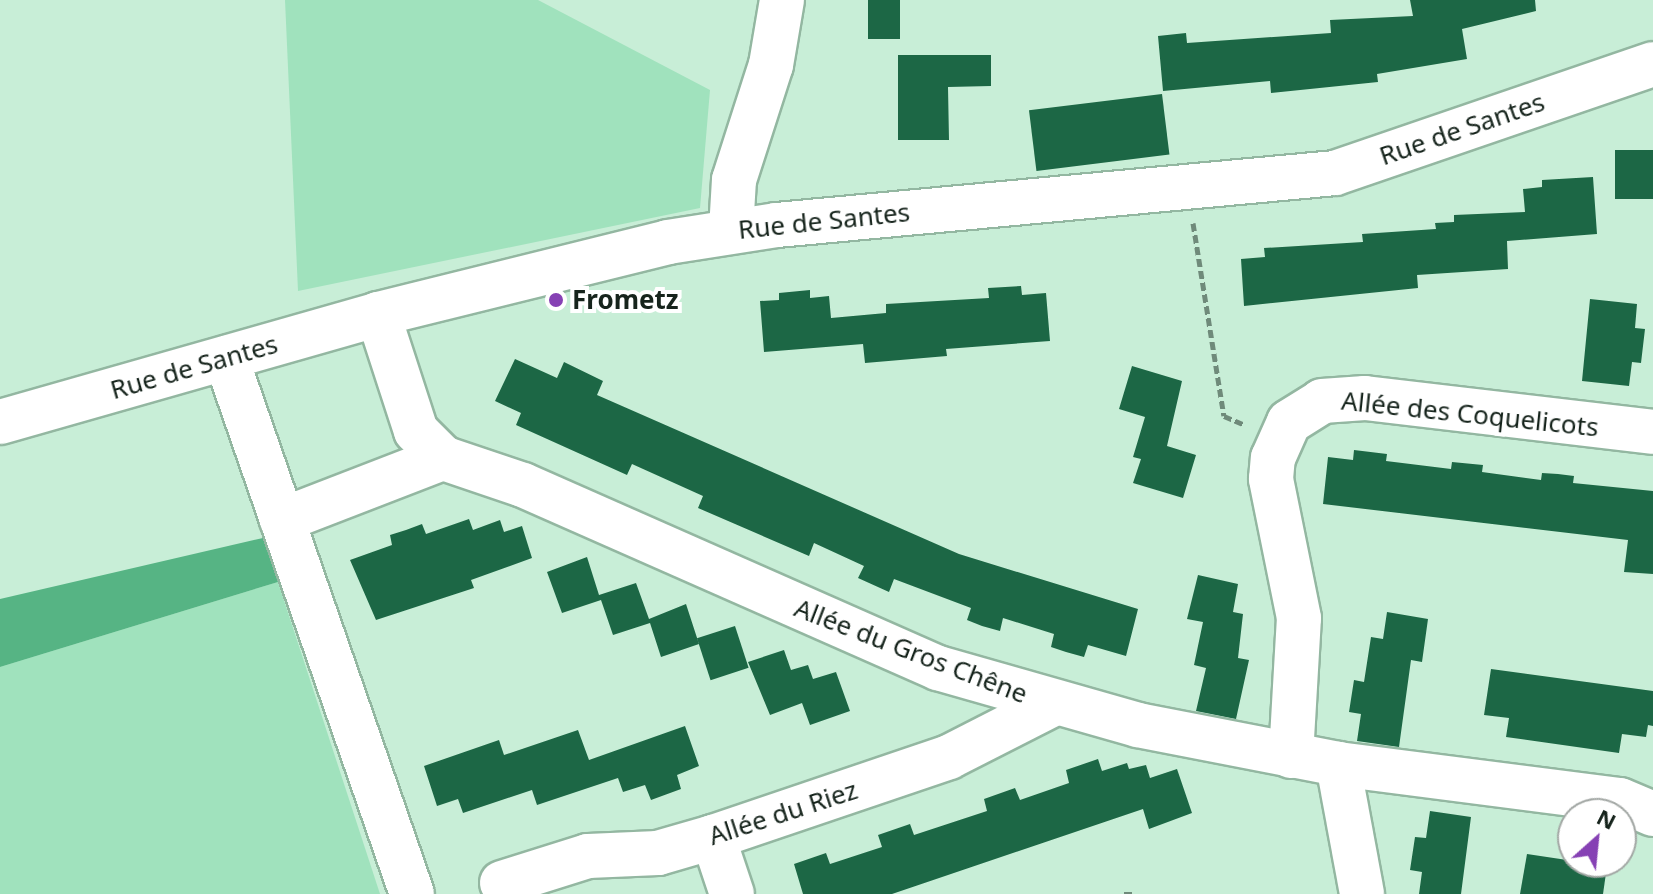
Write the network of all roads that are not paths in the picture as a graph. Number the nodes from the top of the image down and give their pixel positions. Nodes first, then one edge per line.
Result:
1 (782, 0) edge
2 (1653, 64) edge
3 (731, 230) junction
4 (378, 314) junction
5 (226, 358) junction
6 (0, 422) edge
7 (1653, 432) edge
8 (443, 458) junction
9 (282, 520) junction
10 (1053, 704) junction
11 (1291, 756) junction
12 (1338, 764) junction
13 (1653, 814) edge
14 (713, 837) junction
15 (502, 883) dead end
16 (412, 894) edge
17 (732, 894) edge
18 (1362, 894) edge

1 - 3 street
2 - 3 street, Rue de Santes
3 - 4 street, Rue de Santes
4 - 5 street, Rue de Santes
4 - 8 street, Allée du Gros Chêne
5 - 6 street, Rue de Santes
5 - 9 street
7 - 11 street, Allée des Coquelicots
8 - 9 street
8 - 10 street, Allée du Gros Chêne
9 - 16 street
10 - 11 street, Allée du Gros Chêne
10 - 14 street, Allée du Riez
11 - 12 street, Allée du Gros Chêne
12 - 13 street, Allée du Gros Chêne
12 - 18 street
14 - 15 street, Allée du Riez
14 - 17 street

